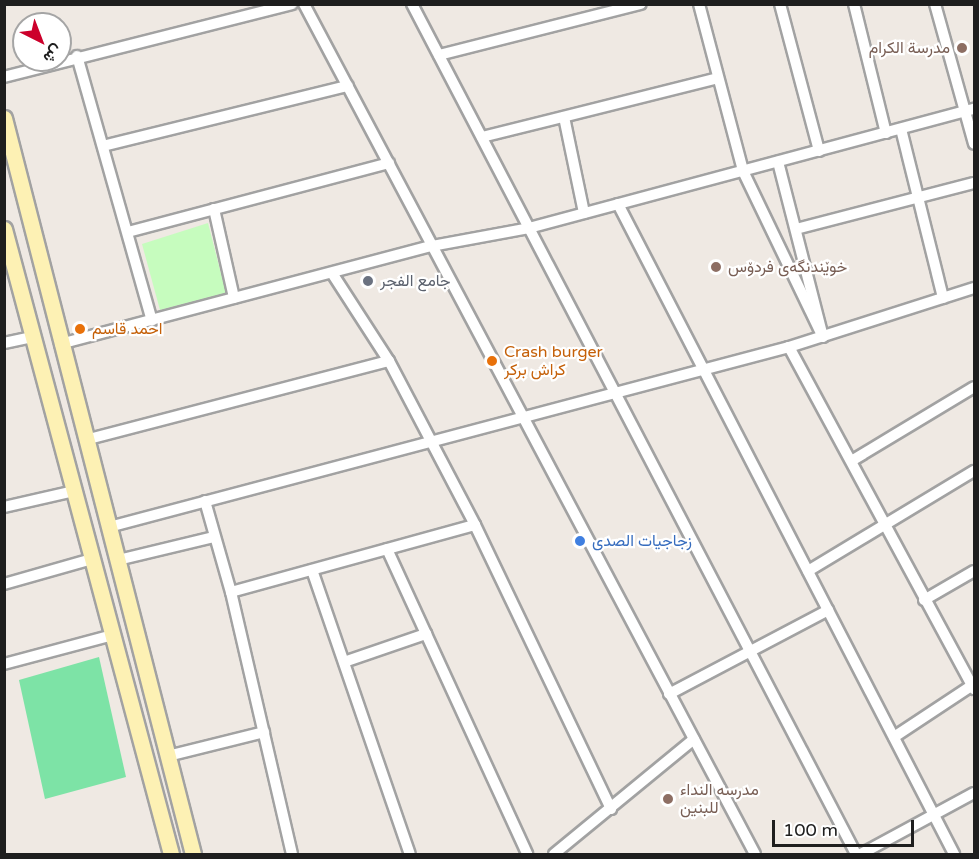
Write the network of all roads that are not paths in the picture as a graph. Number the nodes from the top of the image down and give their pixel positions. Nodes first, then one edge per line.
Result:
1 (292, 4) edge
2 (304, 4) edge
3 (412, 4) edge
4 (641, 4) edge
5 (699, 4) edge
6 (780, 4) edge
7 (854, 4) edge
8 (935, 4) edge
9 (439, 55) junction
10 (77, 56) junction
11 (4, 77) edge
12 (718, 78) junction
13 (348, 86) junction
14 (975, 109) edge
15 (963, 112) junction
16 (564, 117) junction
17 (4, 118) edge
18 (901, 129) junction
19 (886, 133) junction
20 (482, 137) junction
21 (975, 144) edge
22 (103, 146) junction
23 (819, 151) junction
24 (778, 162) junction
25 (389, 163) junction
26 (743, 171) junction
27 (975, 183) edge
28 (916, 198) junction
29 (618, 204) junction
30 (214, 209) junction
31 (584, 213) junction
32 (529, 228) junction
33 (4, 229) edge
34 (796, 229) junction
35 (128, 232) junction
36 (432, 246) junction
37 (332, 273) junction
38 (975, 288) edge
39 (234, 298) junction
40 (943, 298) junction
41 (152, 321) junction
42 (33, 337) junction
43 (823, 337) junction
44 (4, 343) edge
45 (60, 344) junction
46 (789, 347) junction
47 (389, 361) junction
48 (704, 370) junction
49 (975, 387) edge
50 (615, 392) junction
51 (524, 418) junction
52 (85, 440) junction
53 (431, 441) junction
54 (853, 460) junction
55 (975, 471) edge
56 (74, 491) junction
57 (205, 501) junction
58 (4, 507) edge
59 (475, 525) junction
60 (883, 526) junction
61 (109, 527) junction
62 (213, 537) junction
63 (387, 549) junction
64 (92, 559) junction
65 (118, 560) junction
66 (312, 570) junction
67 (975, 571) edge
68 (808, 572) junction
69 (4, 584) edge
70 (126, 589) junction
71 (231, 592) junction
72 (102, 596) junction
73 (924, 600) junction
74 (828, 610) junction
75 (426, 634) junction
76 (113, 635) junction
77 (750, 651) junction
78 (344, 662) junction
79 (4, 664) edge
80 (974, 686) edge
81 (669, 694) junction
82 (264, 732) junction
83 (894, 737) junction
84 (694, 740) junction
85 (168, 756) junction
86 (975, 793) edge
87 (611, 809) junction
88 (935, 817) junction
89 (171, 855) edge
90 (193, 855) edge
91 (292, 855) edge
92 (410, 855) edge
93 (527, 855) edge
94 (554, 855) edge
95 (755, 855) edge
96 (856, 855) edge
97 (861, 855) edge
98 (954, 855) edge

1 - 10 street
2 - 13 street
3 - 9 street
4 - 9 street
5 - 12 street
6 - 23 street
7 - 19 street
8 - 15 street
9 - 20 street
10 - 11 street
10 - 22 street
12 - 16 street
12 - 26 street
13 - 22 street
13 - 25 street
14 - 15 street
15 - 18 street
15 - 21 street
16 - 20 street
16 - 31 street
17 - 45 street
18 - 19 street
18 - 28 street
19 - 23 street
20 - 32 street
22 - 35 street
23 - 24 street
24 - 26 street
24 - 34 street
25 - 30 street
25 - 36 street
26 - 29 street
26 - 43 street
27 - 28 street
28 - 34 street
28 - 40 street
29 - 31 street
29 - 48 street
30 - 35 street
30 - 39 street
31 - 32 street
32 - 36 street
32 - 50 street
33 - 42 street
34 - 43 street
35 - 41 street
36 - 37 street
36 - 51 street
37 - 39 street
37 - 47 street
38 - 40 street
39 - 41 street
40 - 43 street
41 - 45 street
42 - 44 street
42 - 56 street
43 - 46 street
45 - 52 street
46 - 48 street
46 - 54 street
47 - 52 street
47 - 53 street
48 - 50 street
48 - 68 street
49 - 54 street
50 - 51 street
50 - 77 street
51 - 53 street
51 - 81 street
52 - 61 street
53 - 57 street
53 - 59 street
54 - 60 street
55 - 60 street
56 - 58 street
56 - 64 street
57 - 61 street
57 - 62 street
59 - 63 street
59 - 87 street
60 - 68 street
60 - 73 street
61 - 65 street
62 - 65 street
62 - 71 street
63 - 66 street
63 - 75 street
64 - 69 street
64 - 72 street
65 - 70 street
66 - 71 street
66 - 78 street
67 - 73 street
68 - 74 street
70 - 72 street
70 - 85 street
71 - 82 street
72 - 76 street
73 - 80 street
74 - 77 street
74 - 83 street
75 - 78 street
75 - 93 street
76 - 79 street
76 - 89 street
77 - 81 street
77 - 96 street
78 - 92 street
80 - 83 street
81 - 84 street
82 - 85 street
82 - 91 street
83 - 88 street
84 - 87 street
84 - 95 street
85 - 90 street
86 - 88 street
87 - 94 street
88 - 97 street
88 - 98 street

